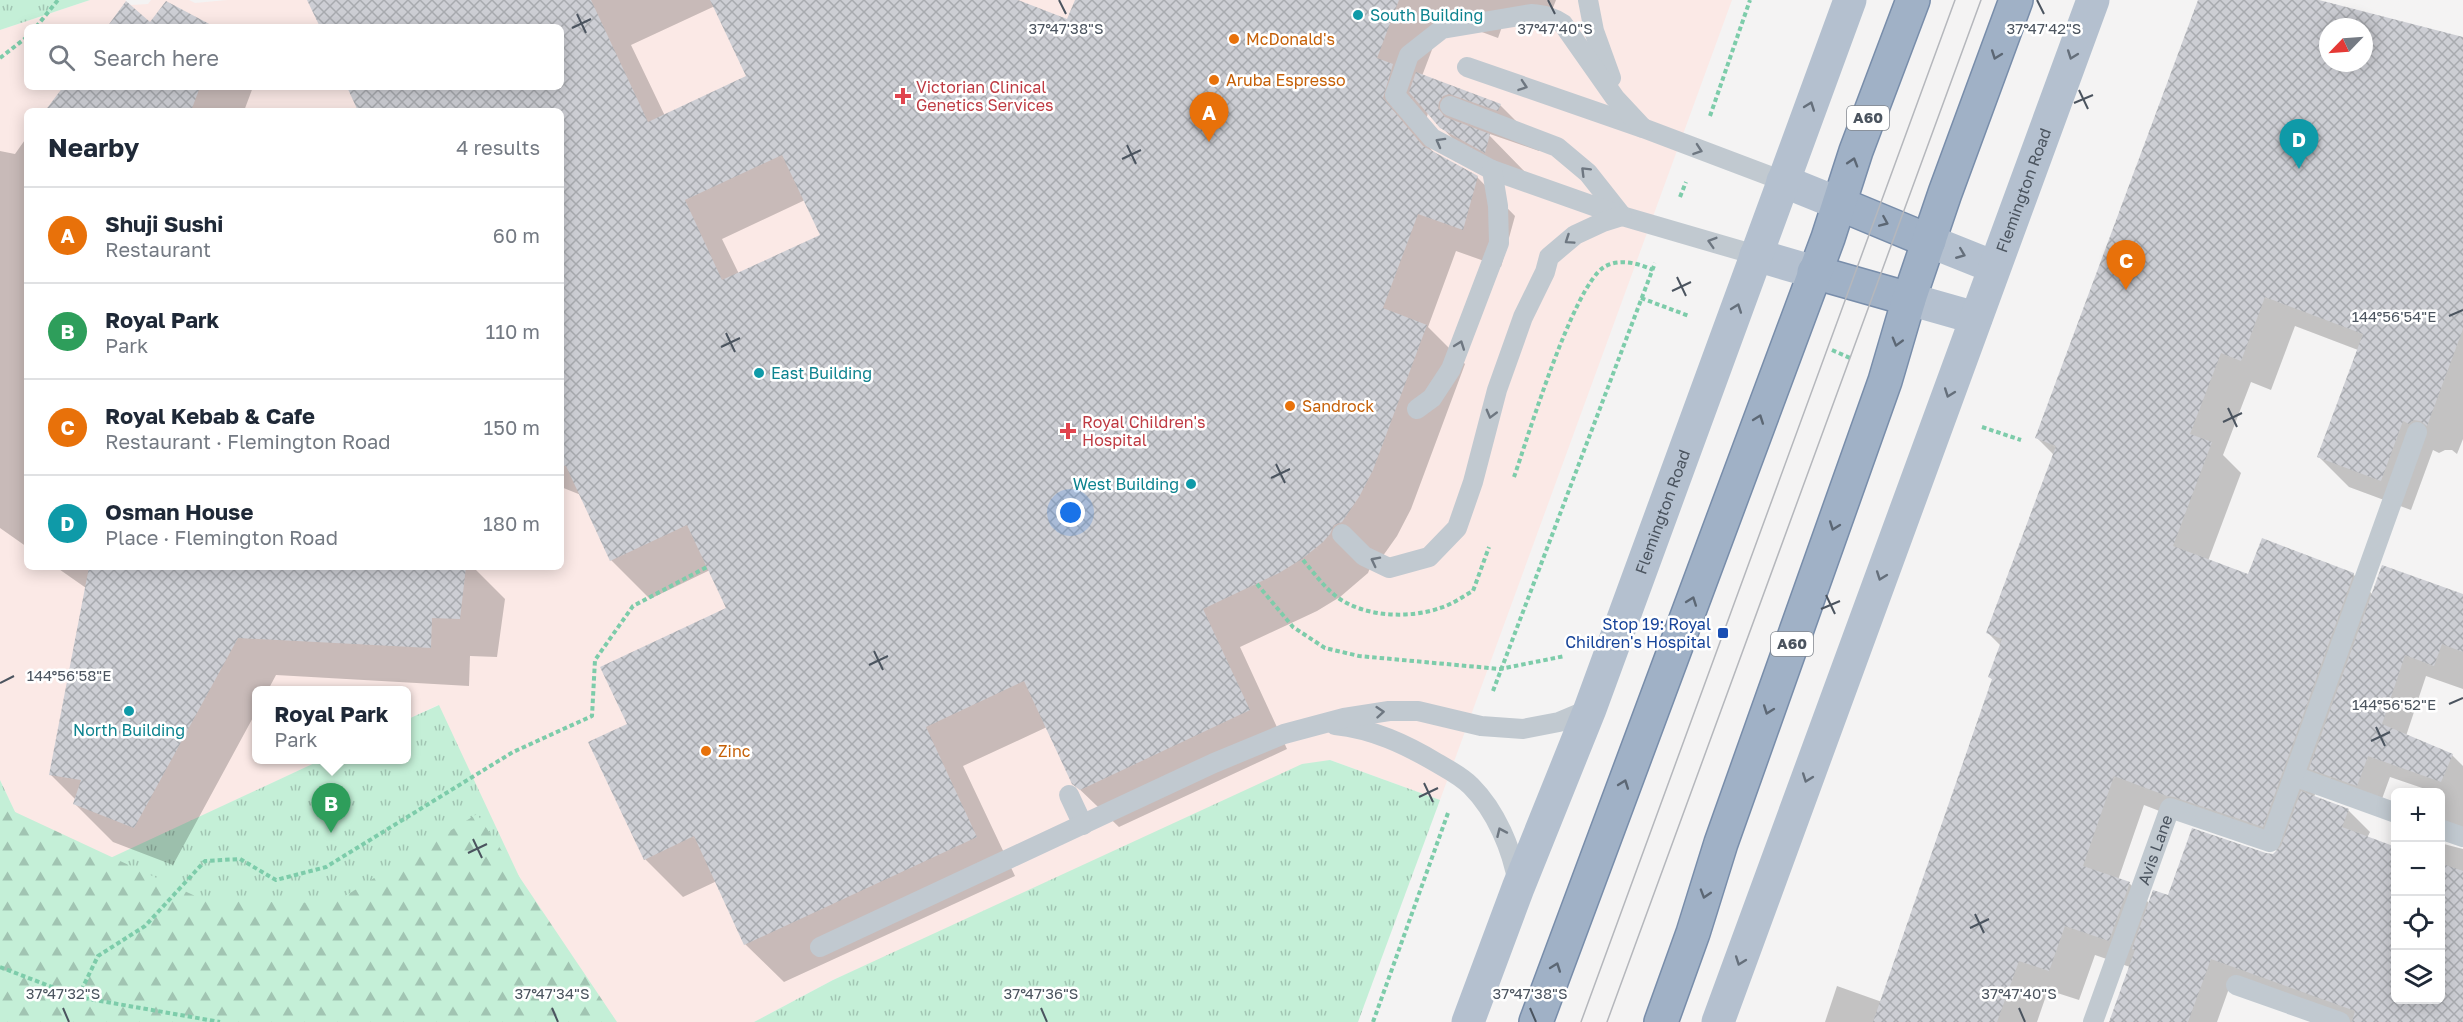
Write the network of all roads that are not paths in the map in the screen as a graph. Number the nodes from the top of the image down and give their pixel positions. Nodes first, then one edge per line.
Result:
1 (1588, 0) edge
2 (1913, 0) edge
3 (2016, 0) edge
4 (2092, 0) edge
5 (1854, 5) edge
6 (1467, 67) dead end
7 (1450, 106) dead end
8 (1628, 112) junction
9 (1643, 128) junction
10 (1492, 170) junction
11 (1783, 181) junction
12 (1840, 204) junction
13 (1622, 216) junction
14 (1929, 241) junction
15 (1756, 255) junction
16 (1994, 267) junction
17 (1814, 272) junction
18 (1909, 299) junction
19 (1976, 318) junction
20 (1417, 409) dead end
21 (2417, 432) dead end
22 (1342, 534) dead end
23 (1590, 709) junction
24 (1323, 724) junction
25 (2294, 776) junction
26 (1069, 795) dead end
27 (2391, 811) edge
28 (1083, 825) junction
29 (2445, 831) edge
30 (2463, 837) edge
31 (1518, 888) junction
32 (820, 947) dead end
33 (2236, 985) dead end
34 (1468, 1022) edge
35 (1536, 1022) edge
36 (1661, 1022) edge
37 (1718, 1022) edge
38 (2093, 1022) edge
39 (2340, 1022) edge

1 - 8 lane
12 -> 2 highway, A60
3 -> 14 highway, A60
4 -> 16 main road, Flemington Road
11 -> 5 main road, Flemington Road
6 -> 9 lane
13 -> 7 lane
8 - 9 lane
10 -> 8 lane
9 -> 11 lane
10 - 13 lane
20 -> 10 lane
11 - 12 main road
11 - 15 main road, Flemington Road
12 -> 14 highway
12 - 17 highway, A60
15 -> 13 lane
13 -> 22 lane
14 -> 16 main road
14 - 18 highway, A60
15 - 17 main road
23 -> 15 main road, Flemington Road
16 - 19 main road, Flemington Road
17 - 18 highway
35 -> 17 highway, A60
18 - 19 main road
18 -> 36 highway, A60
19 -> 37 main road, Flemington Road
21 - 25 lane, Avis Lane
24 -> 23 lane
23 - 31 main road, Flemington Road
24 - 28 lane
31 -> 24 lane
25 - 27 lane
25 - 38 lane, Avis Lane
26 - 28 lane
28 - 32 lane
29 - 30 lane
31 - 34 main road, Flemington Road
33 - 39 lane

